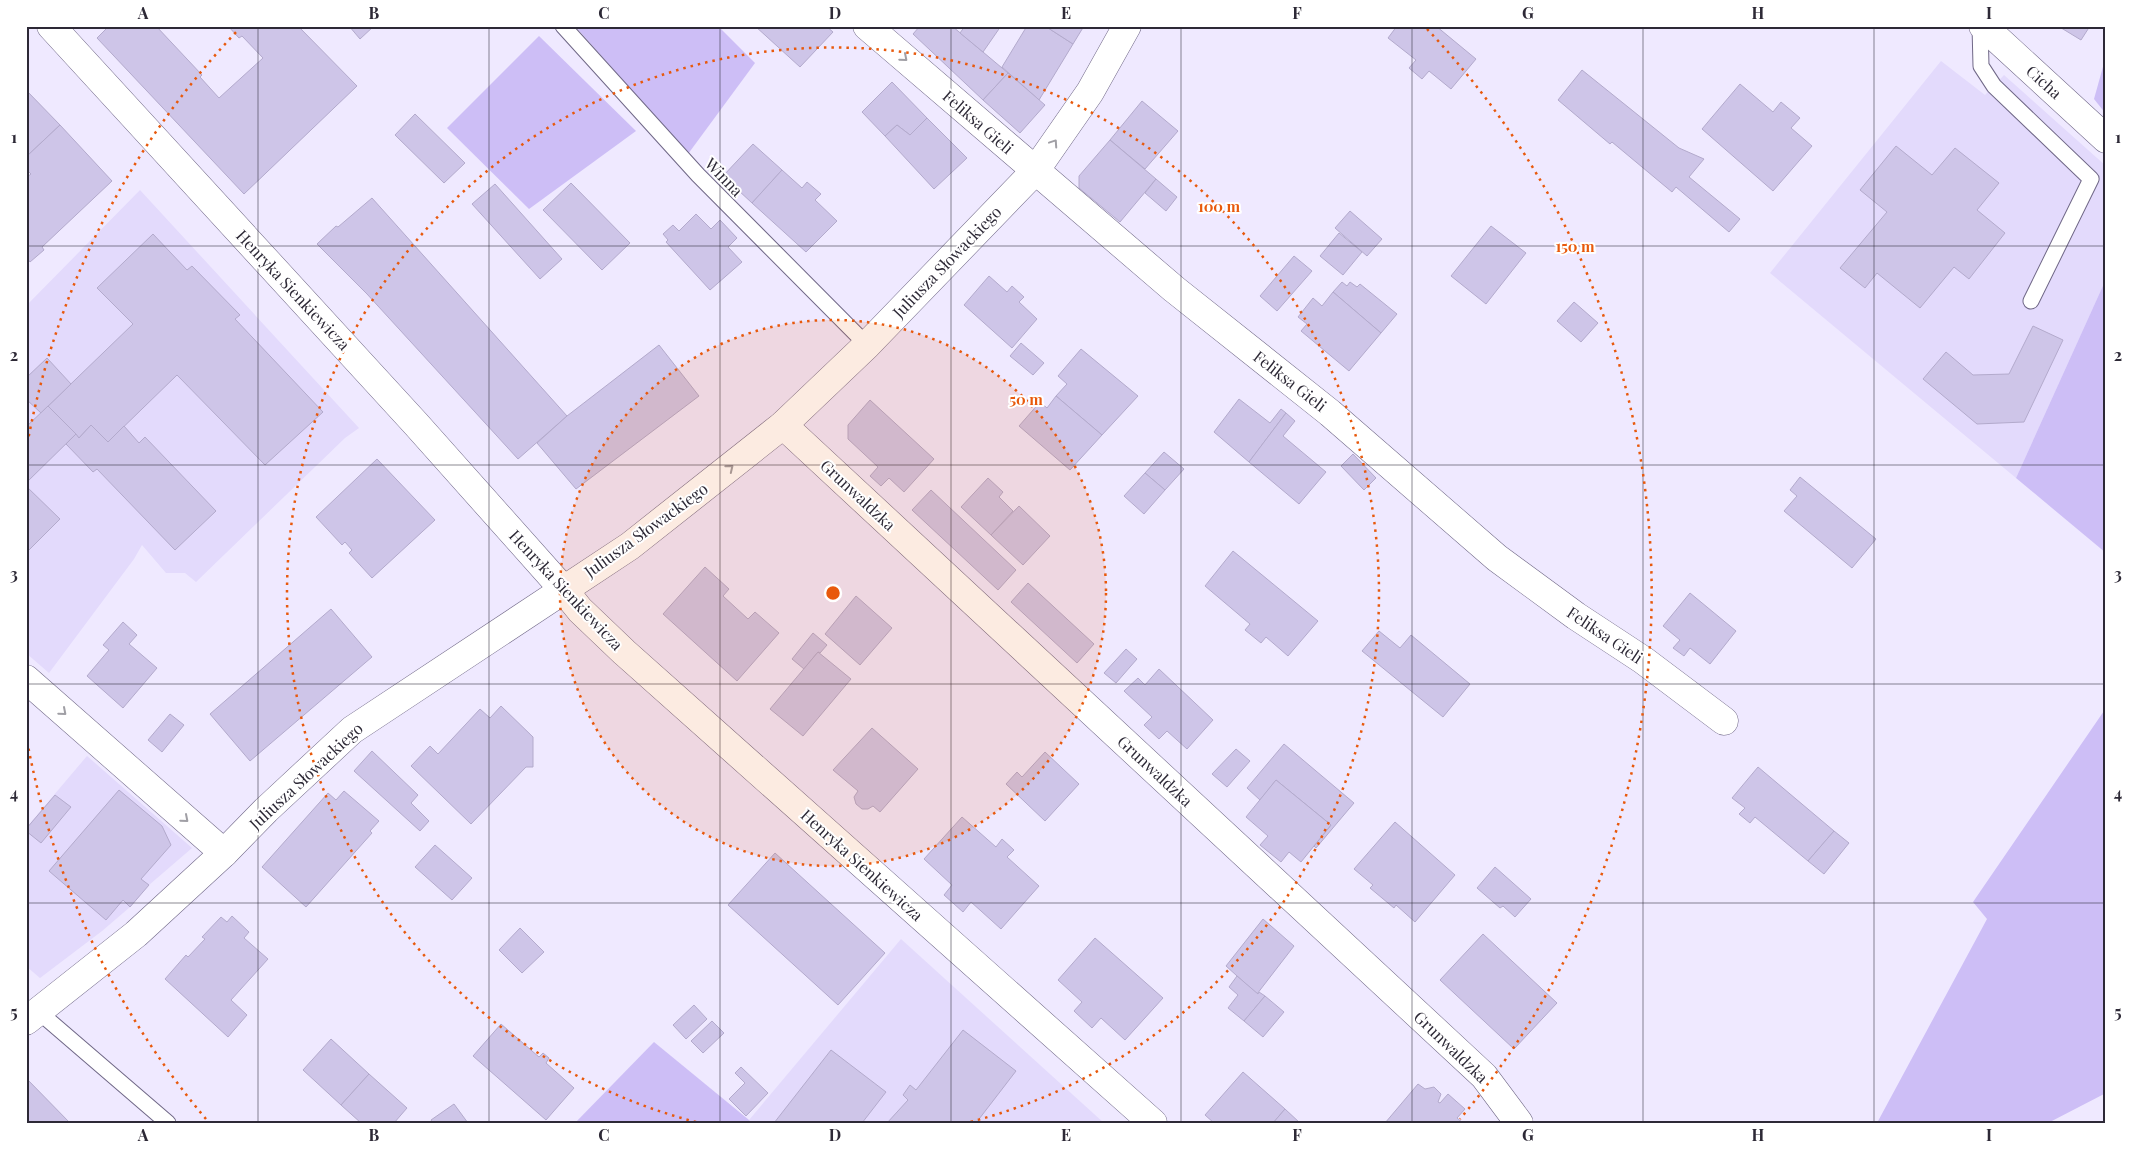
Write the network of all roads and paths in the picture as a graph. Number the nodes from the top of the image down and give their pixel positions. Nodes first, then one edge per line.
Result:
1 (51, 26) edge
2 (563, 26) edge
3 (867, 26) edge
4 (1127, 26) edge
5 (1981, 26) edge
6 (2106, 139) edge
7 (1035, 171) junction
8 (2031, 300) dead end
9 (867, 345) junction
10 (783, 425) junction
11 (563, 589) junction
12 (26, 679) edge
13 (1724, 721) dead end
14 (224, 853) junction
15 (32, 1017) edge
16 (168, 1123) edge
17 (1153, 1123) edge
18 (1519, 1123) edge

1 - 11 street, Henryka Sienkiewicza
2 - 9 lane, Winna
3 -> 7 street, Feliksa Gieli
7 -> 4 street, Juliusza Słowackiego
5 - 6 street, Cicha
5 - 8 lane
7 - 9 street, Juliusza Słowackiego
7 - 13 street, Feliksa Gieli
9 - 10 street, Juliusza Słowackiego
11 -> 10 street, Juliusza Słowackiego
10 - 18 street, Grunwaldzka
11 - 14 street, Juliusza Słowackiego
11 - 17 street, Henryka Sienkiewicza
12 -> 14 street
14 - 15 street, Juliusza Słowackiego
15 - 16 lane

